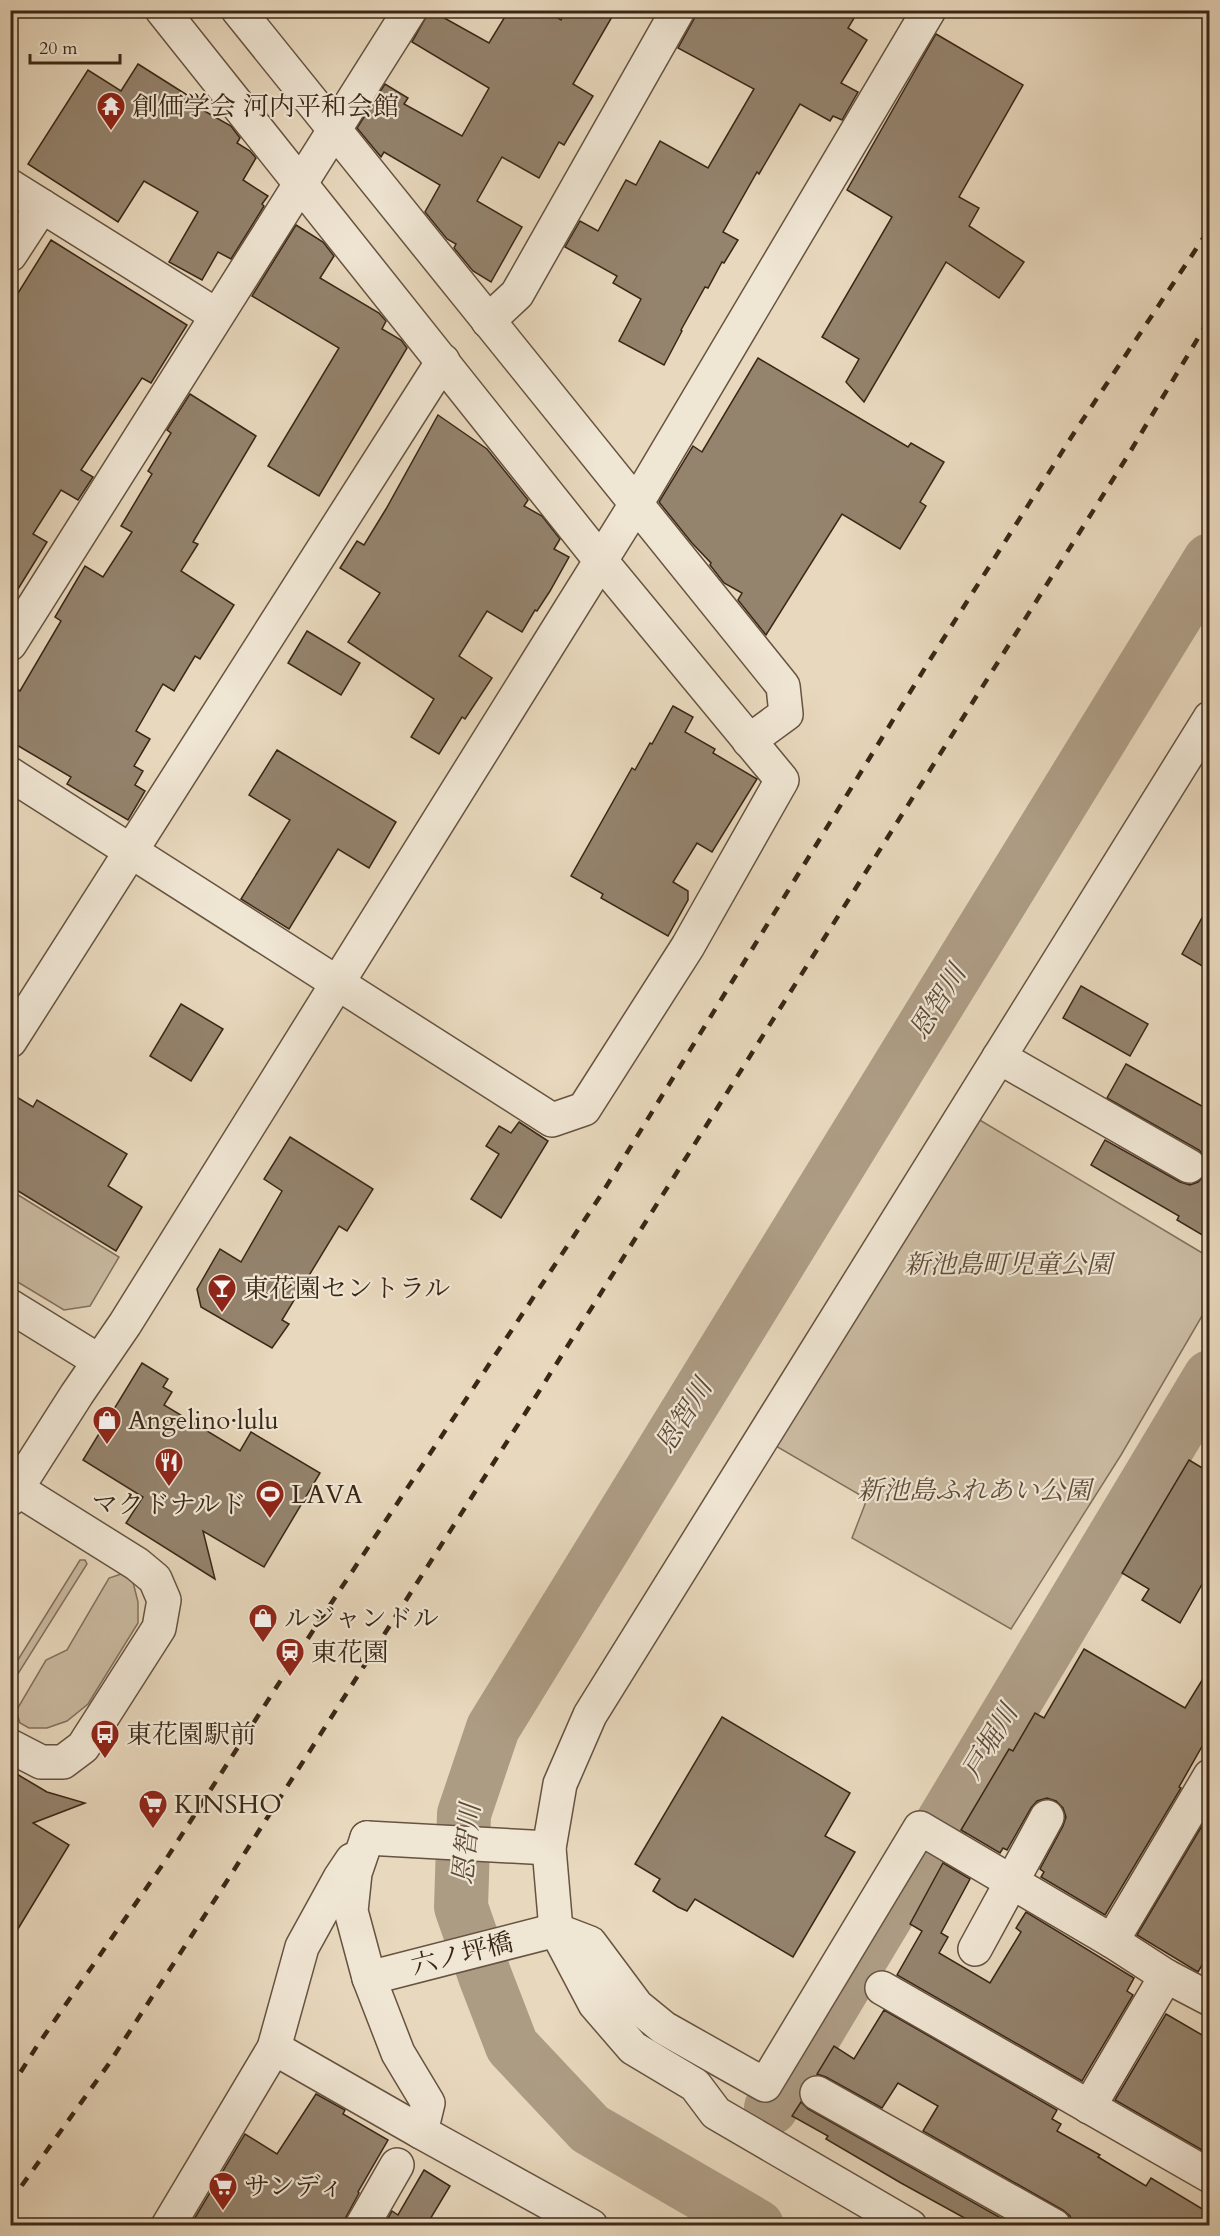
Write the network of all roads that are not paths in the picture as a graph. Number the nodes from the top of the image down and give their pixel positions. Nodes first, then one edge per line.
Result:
1 (162, 10) edge
2 (238, 10) edge
3 (410, 10) edge
4 (678, 10) edge
5 (929, 10) edge
6 (335, 132) junction
7 (301, 183) junction
8 (10, 186) edge
9 (42, 206) junction
10 (10, 255) edge
11 (216, 315) junction
12 (488, 321) junction
13 (442, 362) junction
14 (636, 504) junction
15 (601, 561) junction
16 (10, 644) edge
17 (1209, 717) edge
18 (749, 741) junction
19 (10, 774) edge
20 (130, 852) junction
21 (338, 984) junction
22 (10, 1041) edge
23 (999, 1057) junction
24 (1189, 1166) dead end
25 (10, 1306) edge
26 (99, 1361) junction
27 (14, 1494) edge
28 (10, 1746) edge
29 (1209, 1776) edge
30 (1047, 1817) dead end
31 (367, 1838) junction
32 (549, 1848) junction
33 (1013, 1881) junction
34 (556, 1930) junction
35 (1112, 1941) junction
36 (975, 1949) dead end
37 (1166, 1976) junction
38 (369, 1978) junction
39 (882, 1988) dead end
40 (1209, 1999) edge
41 (274, 2048) junction
42 (817, 2093) dead end
43 (1089, 2108) junction
44 (421, 2132) junction
45 (397, 2165) dead end
46 (1209, 2176) edge
47 (168, 2226) edge
48 (362, 2226) edge
49 (591, 2226) edge
50 (910, 2226) edge
51 (1054, 2226) edge

1 - 7 street
2 - 6 street
3 - 6 street
4 - 12 street
5 - 14 street
6 - 7 street
6 - 12 street
7 - 11 street
7 - 13 street
8 - 9 street
9 - 10 street
9 - 11 street
11 - 16 street
12 - 14 street
13 - 15 street
13 - 20 street
14 - 15 street
14 - 18 street
15 - 18 street
15 - 21 street
17 - 23 street
18 - 21 street
19 - 20 street
20 - 21 street
20 - 22 street
21 - 26 street
23 - 24 street
23 - 32 street
25 - 26 street
26 - 27 street
27 - 28 street
29 - 35 street
30 - 33 street
31 - 32 street
31 - 38 street
31 - 41 street
32 - 34 street
33 - 34 street
33 - 35 street
33 - 36 street
34 - 38 street, 六ノ坪橋
34 - 50 street
35 - 37 street
37 - 40 street
37 - 43 street
38 - 44 street
39 - 43 street
41 - 44 street
41 - 47 street
42 - 51 street
43 - 46 street
44 - 49 street
45 - 48 street

